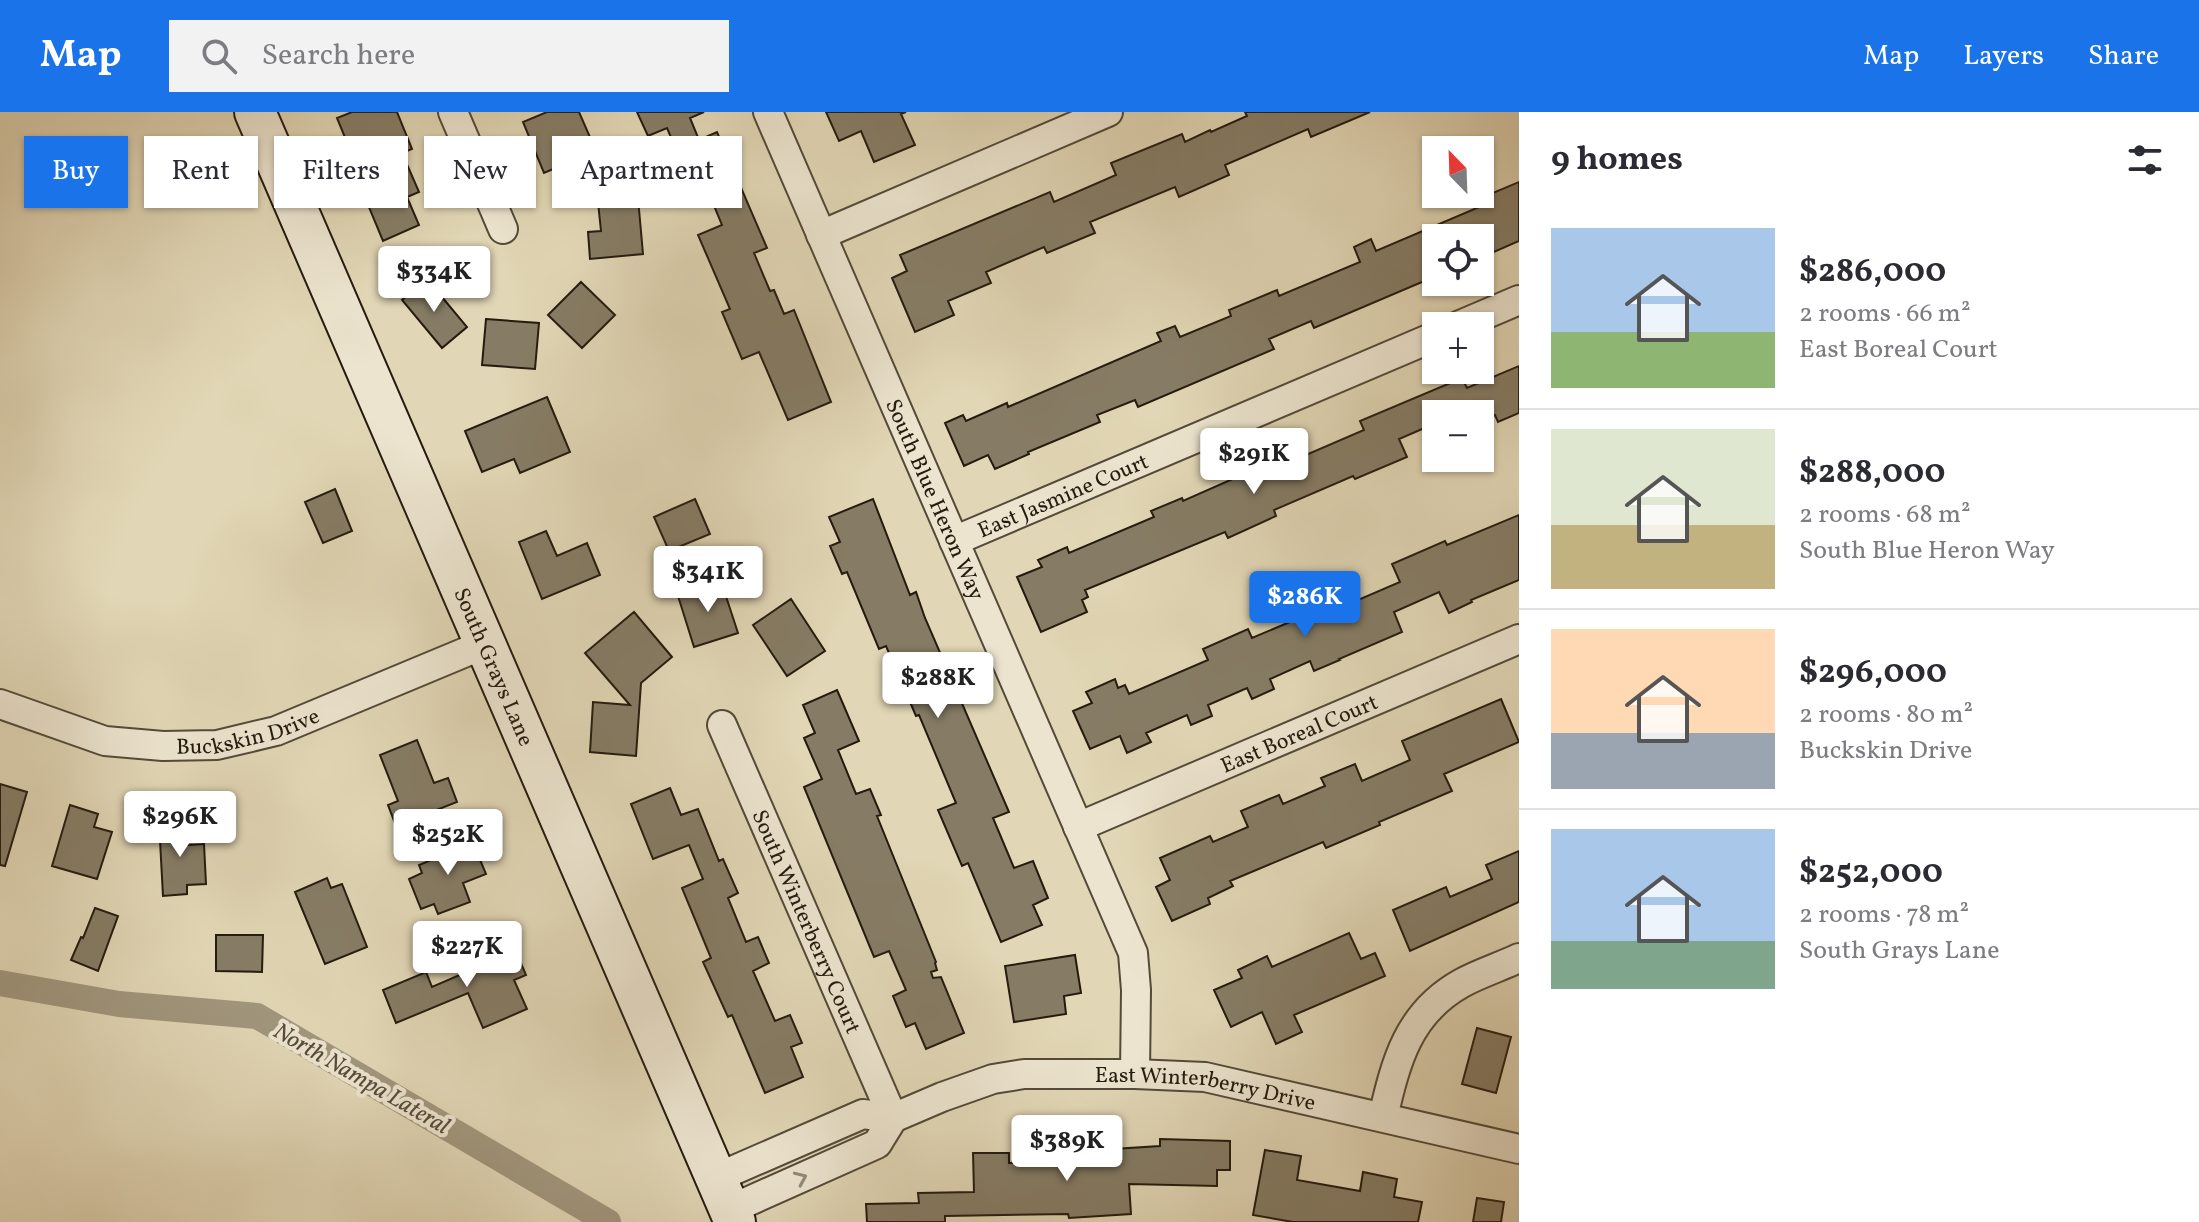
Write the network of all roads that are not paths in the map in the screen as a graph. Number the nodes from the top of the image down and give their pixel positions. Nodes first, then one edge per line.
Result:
1 (255, 112) edge
2 (453, 112) edge
3 (768, 112) edge
4 (1108, 112) edge
5 (503, 229) dead end
6 (821, 235) junction
7 (1519, 300) edge
8 (1491, 312) edge
9 (1422, 342) edge
10 (954, 541) junction
11 (1519, 639) edge
12 (485, 644) junction
13 (0, 704) edge
14 (722, 725) dead end
15 (1078, 827) junction
16 (1519, 958) edge
17 (1135, 1074) junction
18 (1383, 1117) junction
19 (893, 1118) junction
20 (1519, 1149) edge
21 (727, 1203) edge

1 - 12 street, South Grays Lane
2 - 5 street
3 - 6 street, South Blue Heron Way
4 - 6 street
6 - 10 street, South Blue Heron Way
7 - 8 street
9 - 10 street, East Jasmine Court
10 - 15 street, South Blue Heron Way
11 - 15 street, East Boreal Court
12 - 13 street, Buckskin Drive
12 - 21 street, South Grays Lane
14 - 19 street, South Winterberry Court
15 - 17 street, South Blue Heron Way
16 - 18 street
17 - 18 street, East Winterberry Drive
17 - 19 street, East Winterberry Drive
18 - 20 street, East Winterberry Drive
19 - 21 street, East Winterberry Drive

